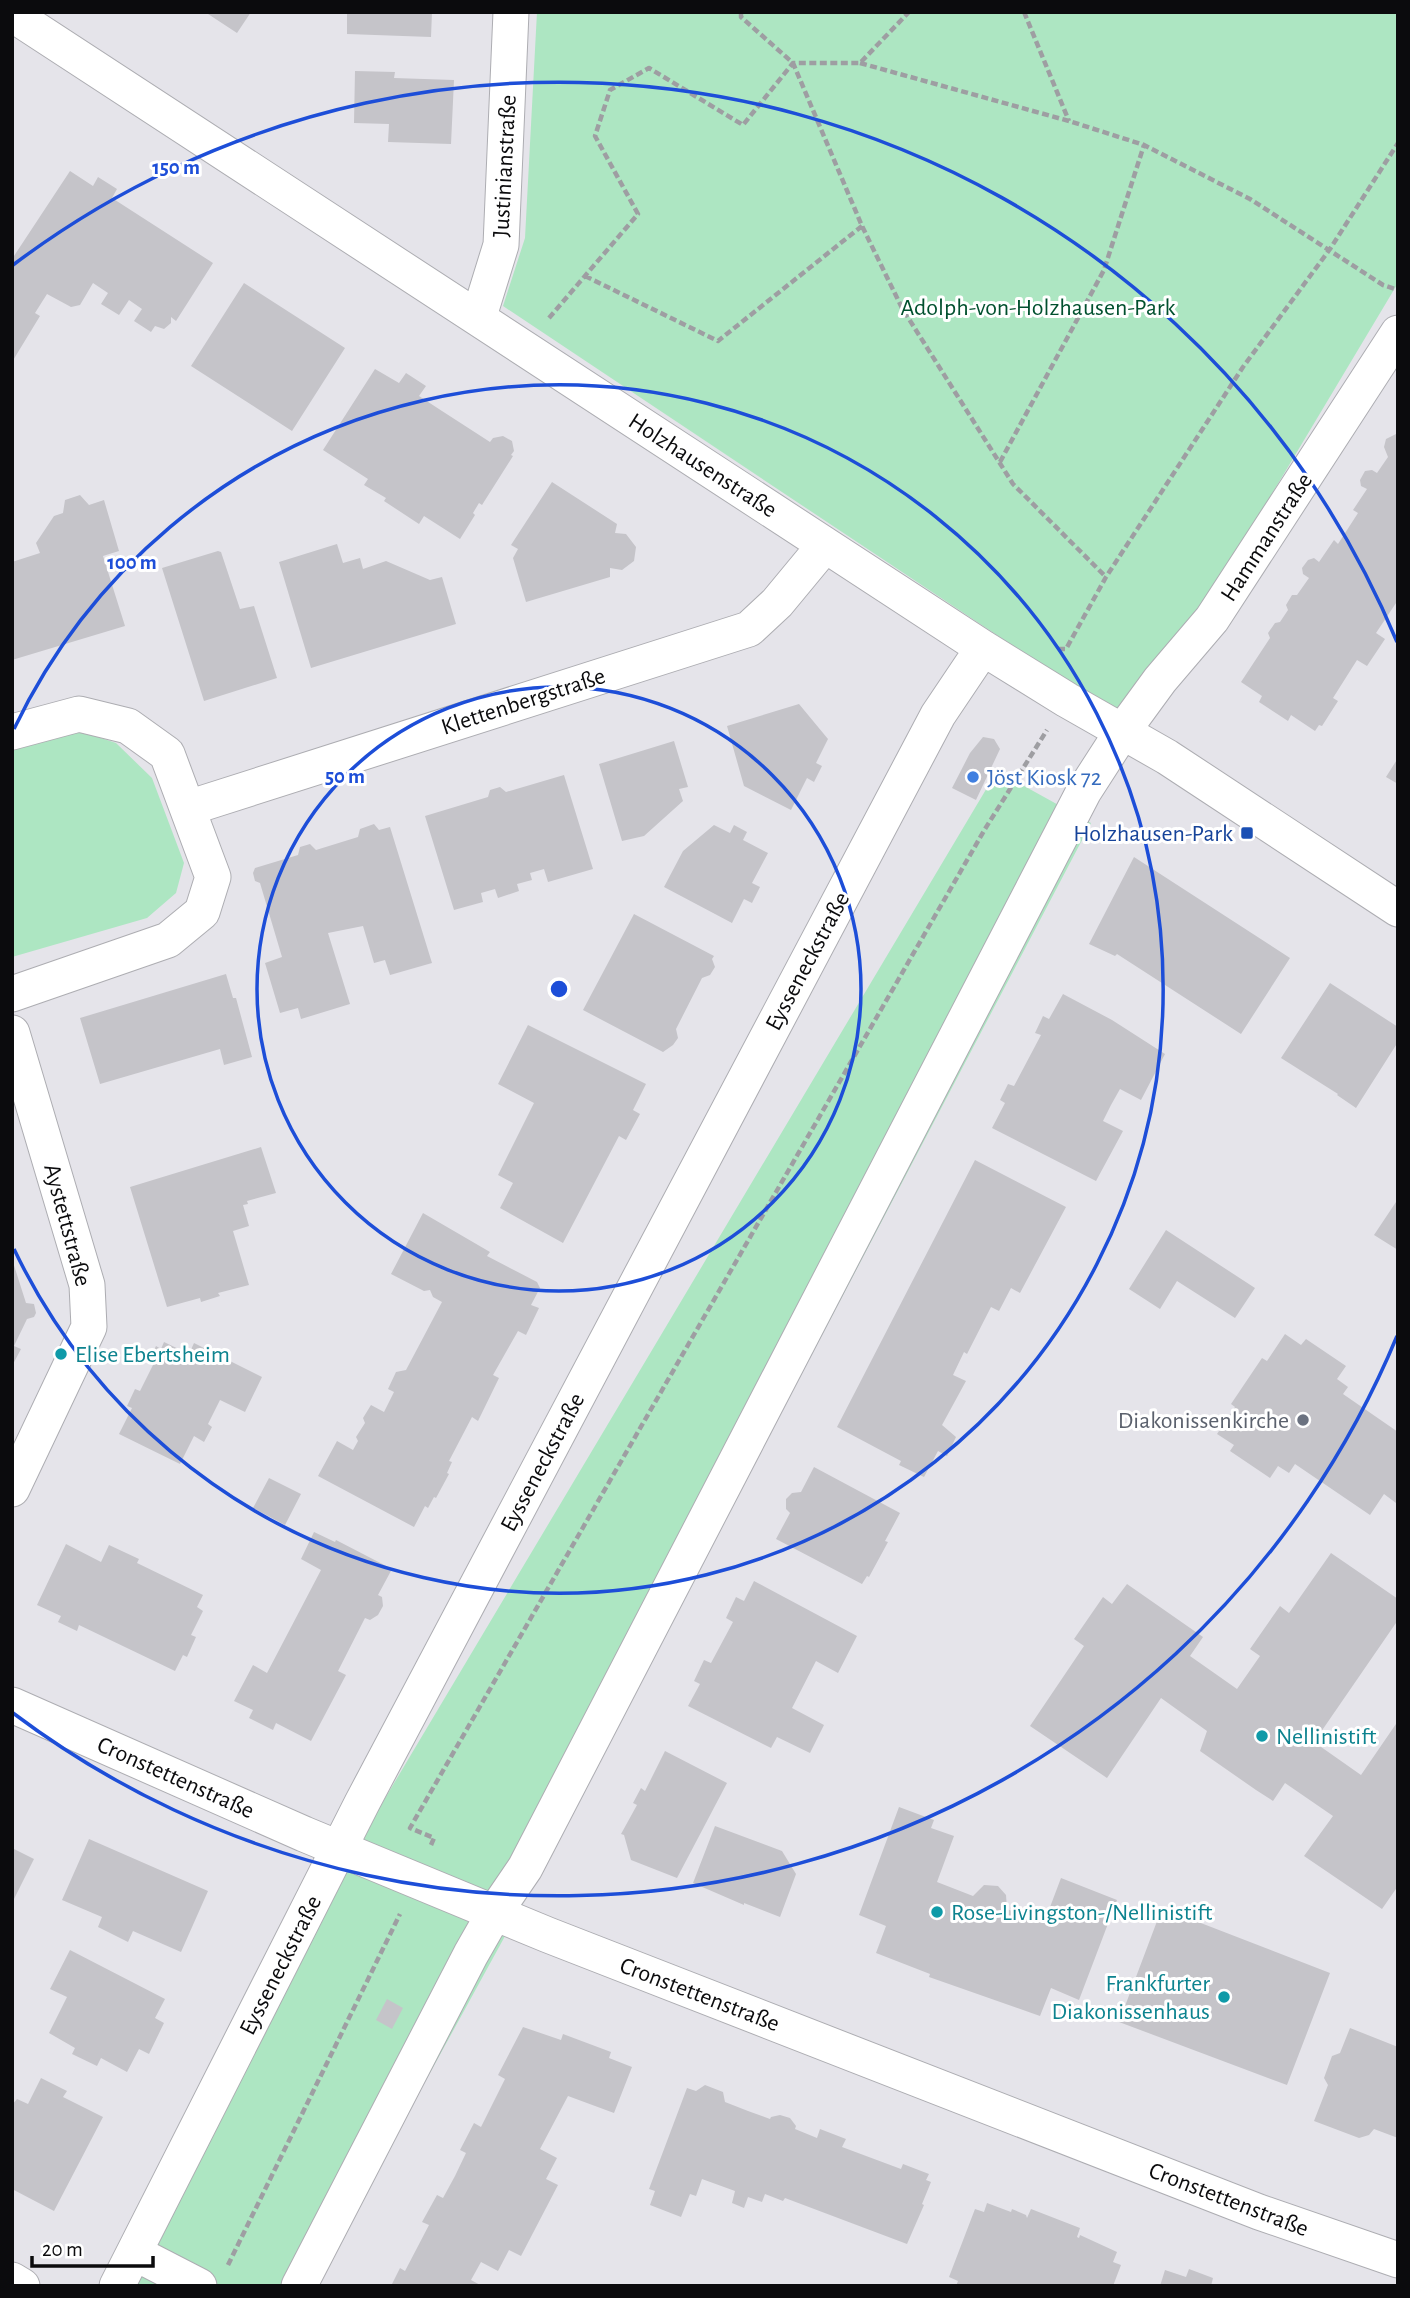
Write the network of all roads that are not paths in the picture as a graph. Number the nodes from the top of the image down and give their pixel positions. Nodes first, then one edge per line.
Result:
1 (511, 12) edge
2 (12, 14) edge
3 (479, 316) junction
4 (1398, 333) edge
5 (825, 545) junction
6 (983, 648) junction
7 (12, 732) edge
8 (1122, 732) junction
9 (188, 808) junction
10 (1398, 909) edge
11 (12, 994) edge
12 (12, 1033) edge
13 (12, 1489) edge
14 (12, 1704) edge
15 (339, 1848) junction
16 (495, 1913) junction
17 (135, 2253) junction
18 (1398, 2260) edge
19 (12, 2280) edge
20 (211, 2280) edge
21 (22, 2286) edge
22 (117, 2286) edge
23 (299, 2286) edge

1 - 3 street, Justinianstraße
2 - 3 street, Holzhausenstraße
3 - 5 street, Holzhausenstraße
4 - 8 street, Hammanstraße
5 - 6 street, Holzhausenstraße
5 - 9 street, Klettenbergstraße
6 - 8 street, Holzhausenstraße
6 - 15 street, Eysseneckstraße
7 - 9 street
8 - 10 street, Holzhausenstraße
8 - 16 street
9 - 11 street
12 - 13 street, Aystettstraße
14 - 15 street, Cronstettenstraße
15 - 16 street, Cronstettenstraße
15 - 17 street, Eysseneckstraße
16 - 18 street, Cronstettenstraße
16 - 23 street
17 - 20 street
17 - 22 street, Eysseneckstraße
19 - 21 street

